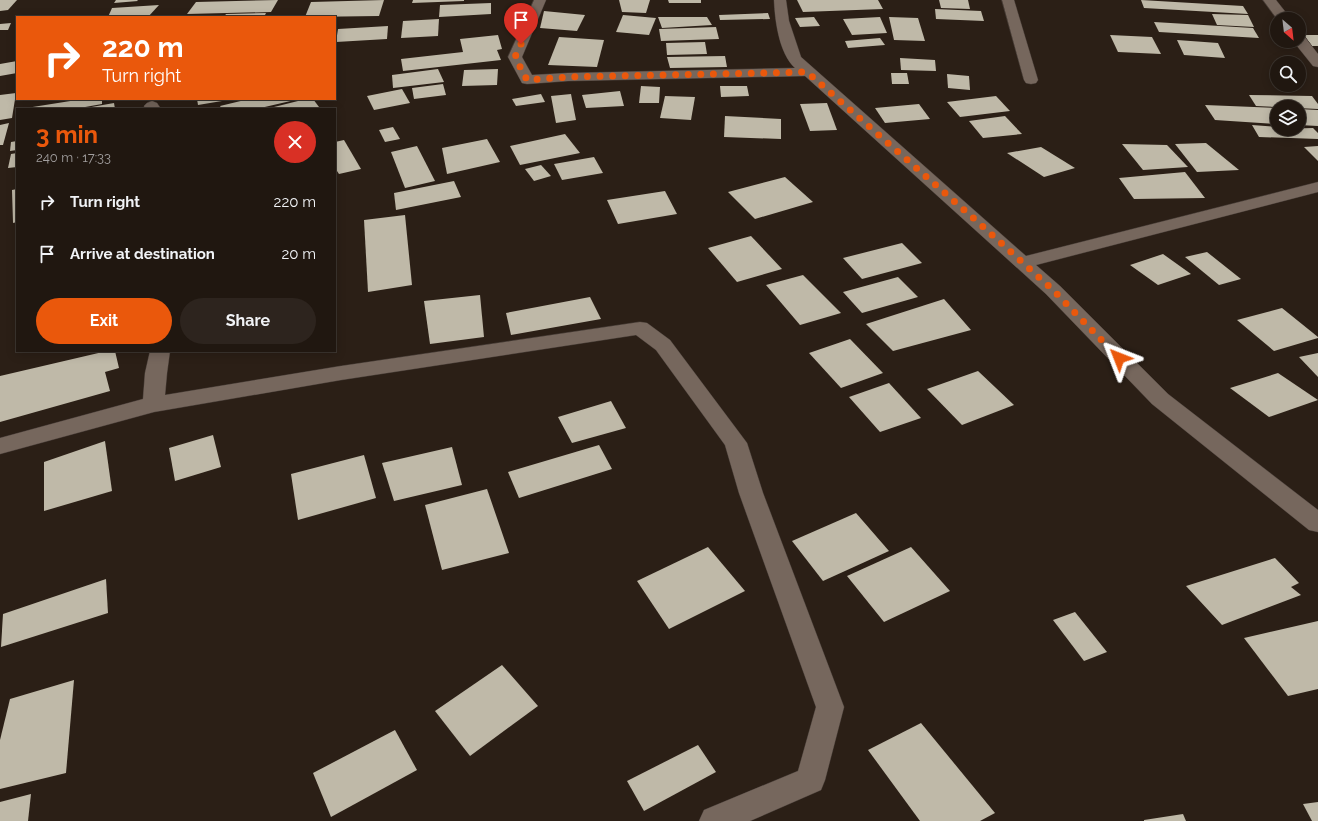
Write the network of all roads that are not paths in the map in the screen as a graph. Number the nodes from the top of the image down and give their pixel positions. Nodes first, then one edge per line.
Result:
1 (540, 0) edge
2 (780, 0) edge
3 (1008, 0) edge
4 (1269, 0) edge
5 (1278, 12) edge
6 (1306, 48) edge
7 (1318, 63) edge
8 (807, 72) junction
9 (1031, 80) dead end
10 (1318, 187) edge
11 (1022, 263) junction
12 (160, 352) edge
13 (154, 404) junction
14 (0, 446) edge
15 (1318, 523) edge
16 (715, 821) edge

1 - 8 street
2 - 8 street
3 - 9 street
4 - 5 street
6 - 7 street
8 - 11 street
10 - 11 street
11 - 15 street
12 - 13 street
13 - 14 street
13 - 16 street

